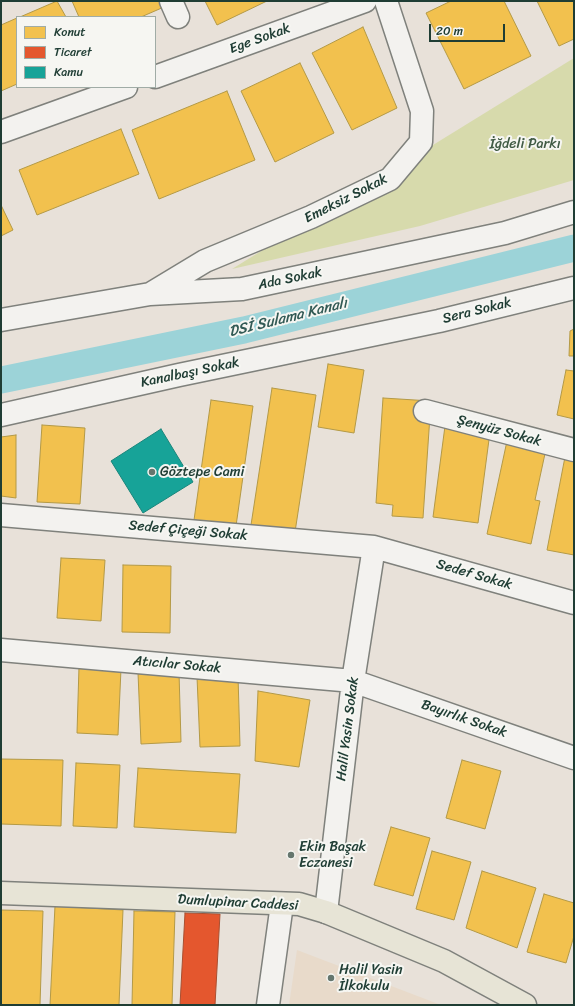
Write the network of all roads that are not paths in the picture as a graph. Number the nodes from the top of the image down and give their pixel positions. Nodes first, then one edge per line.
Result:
1 (365, 1) edge
2 (386, 1) edge
3 (156, 77) edge
4 (123, 88) edge
5 (1, 132) edge
6 (574, 212) edge
7 (574, 288) edge
8 (150, 294) junction
9 (1, 320) edge
10 (380, 333) joint
11 (425, 411) dead end
12 (1, 415) edge
13 (574, 450) edge
14 (1, 515) edge
15 (374, 547) junction
16 (574, 603) edge
17 (1, 650) edge
18 (353, 680) junction
19 (574, 758) edge
20 (1, 893) edge
21 (282, 904) junction
22 (326, 912) junction
23 (268, 1005) edge
24 (524, 1005) edge

1 - 3 street, Ege Sokak
2 - 8 street, Emeksiz Sokak
4 - 5 street
6 - 8 street, Ada Sokak
7 - 10 street, Sera Sokak
8 - 9 street, Ada Sokak
10 - 12 street, Kanalbaşı Sokak
11 - 13 street, Şenyüz Sokak
14 - 15 street, Sedef Çiçeği Sokak
15 - 16 street, Sedef Sokak
15 - 18 street, Halil Yasin Sokak
17 - 18 street, Atıcılar Sokak
18 - 19 street, Bayırlık Sokak
18 - 22 street, Halil Yasin Sokak
20 - 21 main road, Dumlupinar Caddesi
21 - 22 main road, Dumlupinar Caddesi
21 - 23 street
22 - 24 main road, Dumlupinar Caddesi

